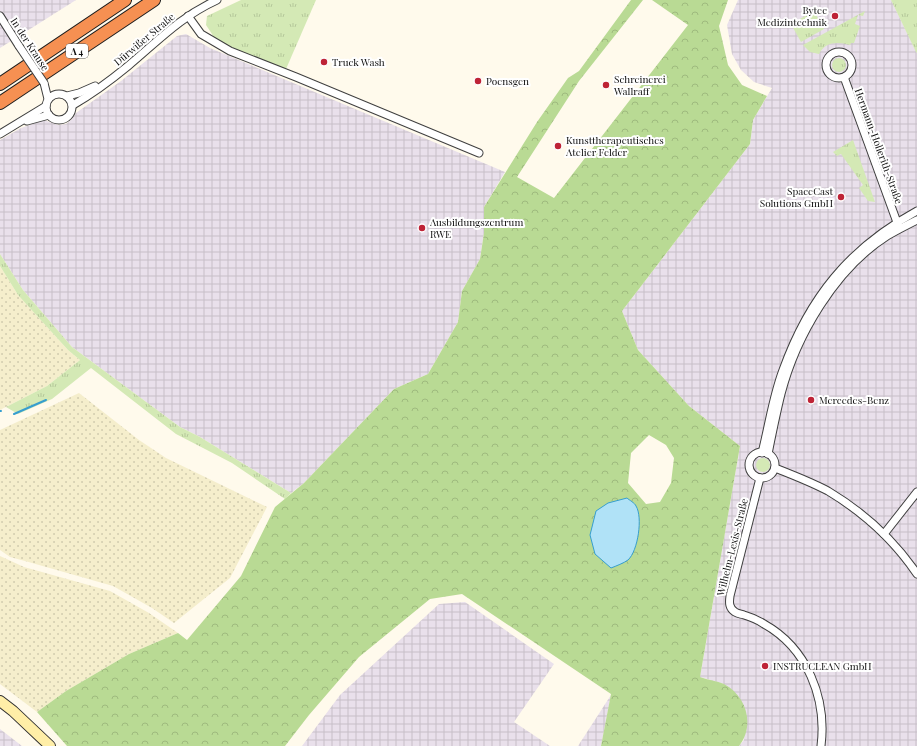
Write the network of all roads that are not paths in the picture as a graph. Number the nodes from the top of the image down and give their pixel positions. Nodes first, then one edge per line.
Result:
1 (125, 0) edge
2 (154, 0) edge
3 (217, 0) edge
4 (0, 16) edge
5 (188, 16) junction
6 (844, 77) dead end
7 (105, 83) junction
8 (0, 84) edge
9 (51, 94) junction
10 (68, 96) junction
11 (0, 103) edge
12 (73, 105) junction
13 (46, 106) junction
14 (49, 115) junction
15 (19, 123) junction
16 (0, 134) edge
17 (479, 153) dead end
18 (917, 211) edge
19 (917, 220) edge
20 (898, 226) junction
21 (765, 453) junction
22 (775, 468) junction
23 (760, 478) junction
24 (917, 492) edge
25 (884, 534) junction
26 (917, 574) edge
27 (0, 701) edge
28 (50, 746) edge
29 (820, 746) edge

1 - 8 highway, A 4
2 - 11 highway, A 4
3 - 5 street, Dürwißer Straße
4 - 9 street, In der Krause, bridge
5 - 7 street, Dürwißer Straße
5 - 17 street
6 - 20 street, Hermann-Hollerith-Straße
7 - 10 street, Dürwißer Straße
7 - 12 street, Dürwißer Straße
9 - 10 street
9 - 13 street
10 - 12 street
12 - 14 street
13 - 14 street
13 - 15 street
14 - 15 street
15 - 16 street
18 - 20 street, Hermann-Hollerith-Straße
19 - 20 street, Hermann-Hollerith-Straße
20 - 21 street, Hermann-Hollerith-Straße
21 - 22 street
21 - 23 street
22 - 23 street
22 - 25 street
23 - 29 street, Wilhelm-Lexis-Straße
24 - 25 street
25 - 26 street
27 - 28 main road

